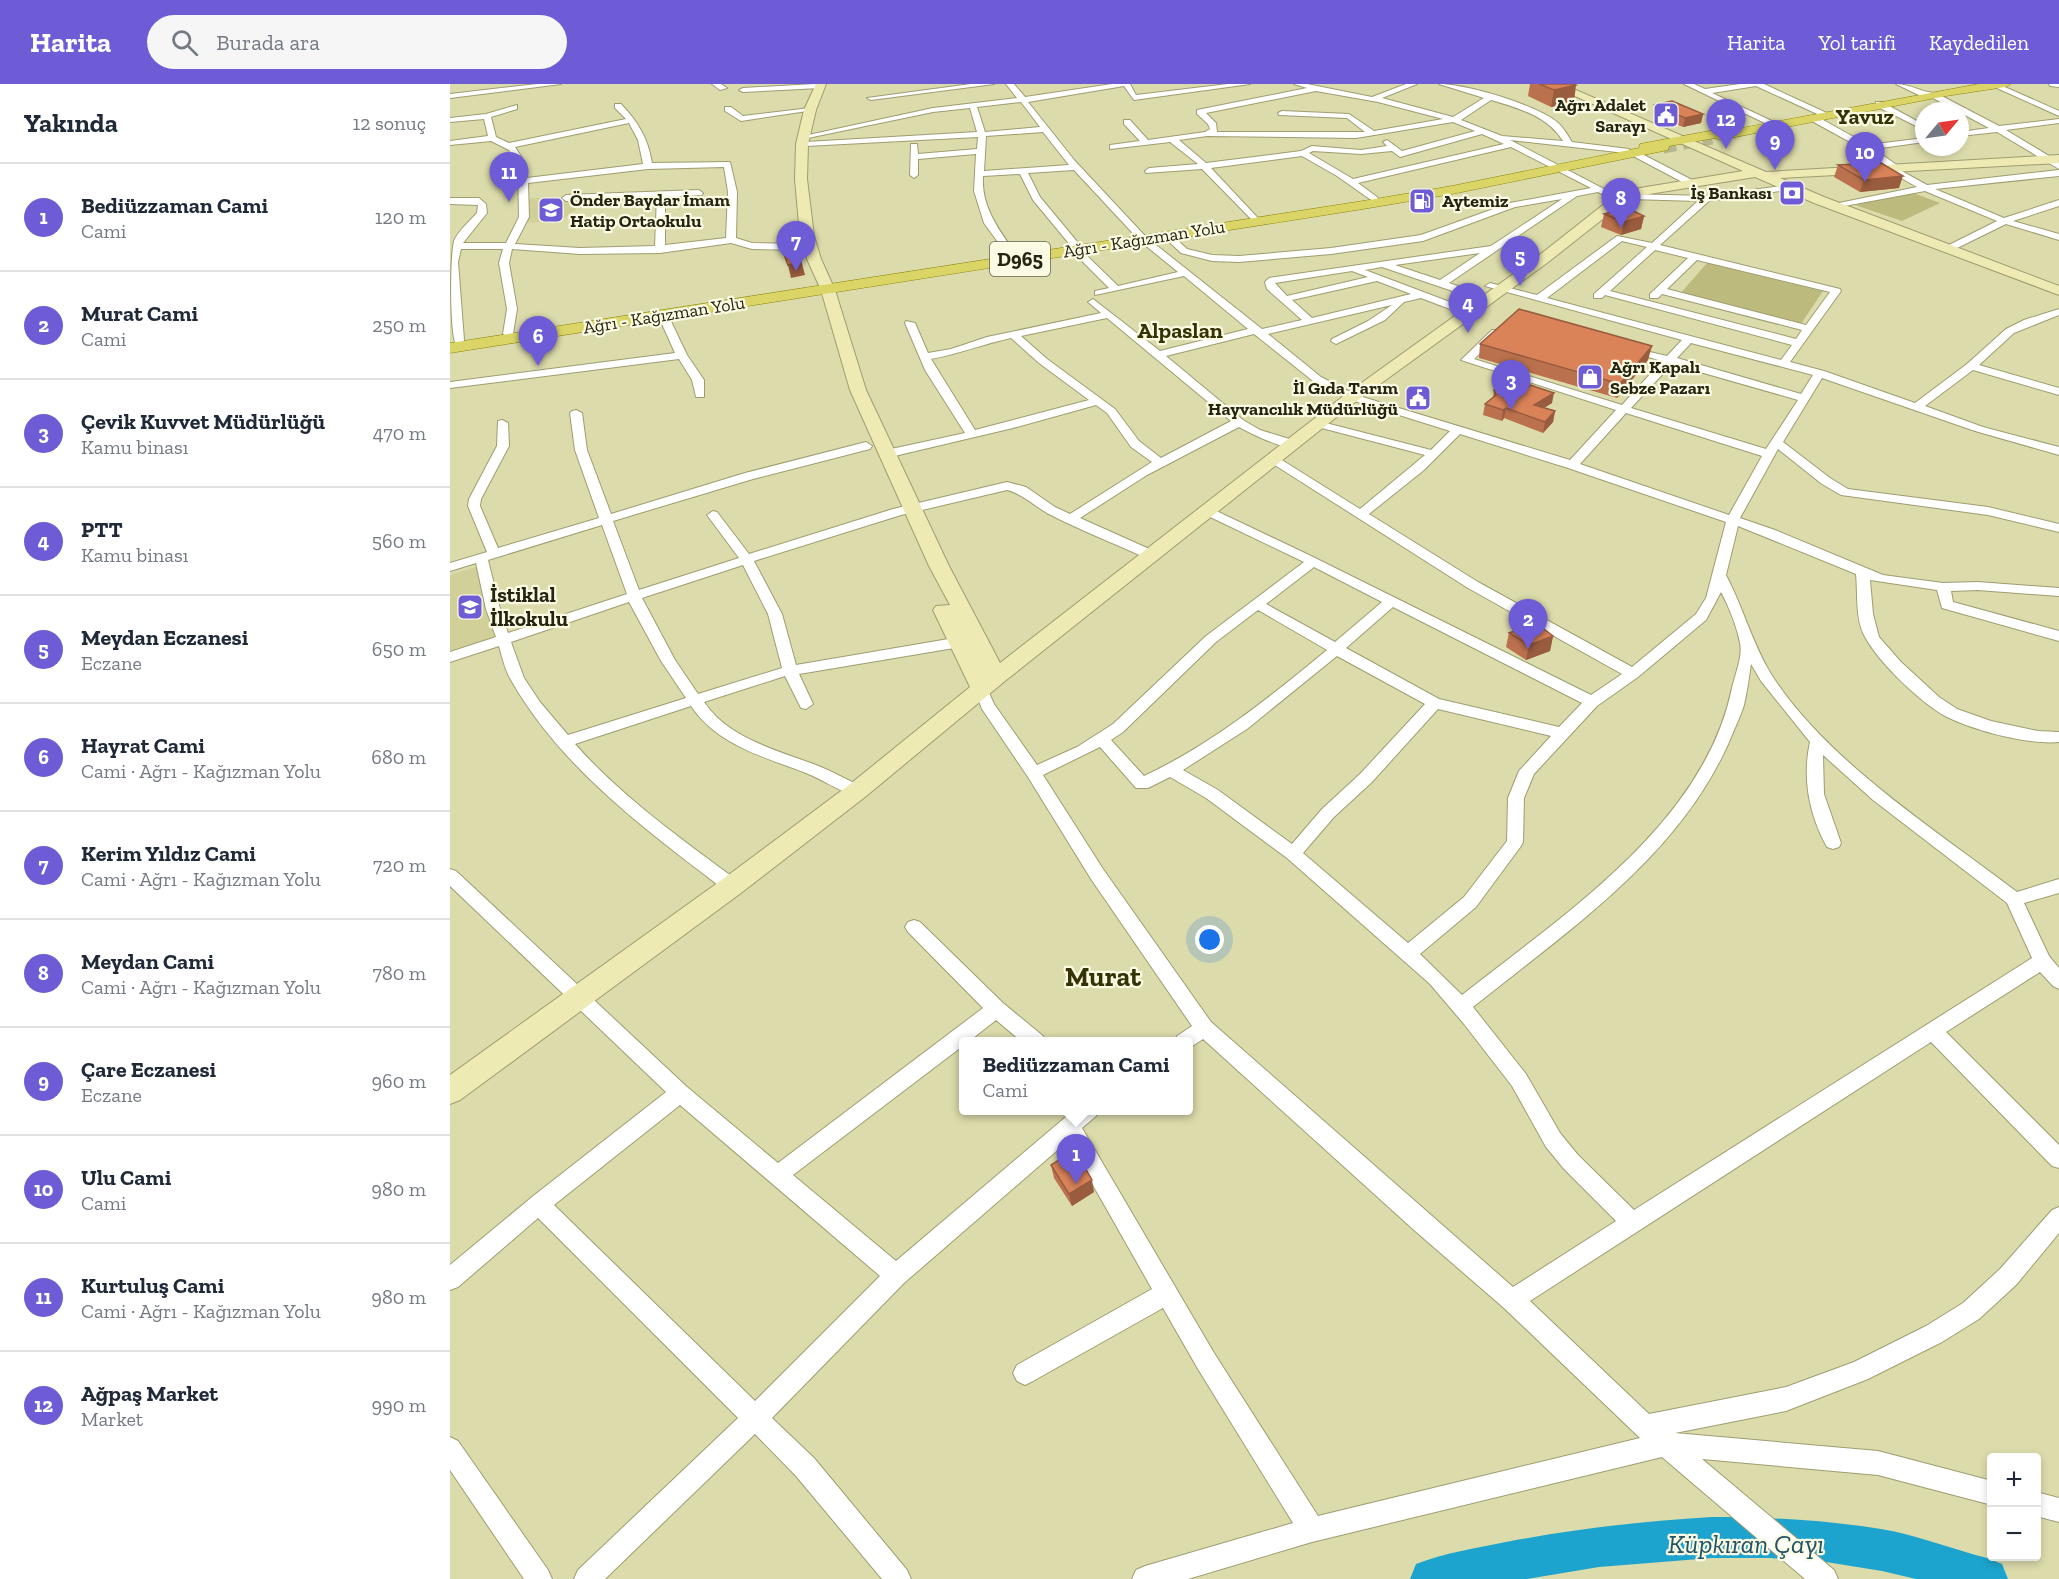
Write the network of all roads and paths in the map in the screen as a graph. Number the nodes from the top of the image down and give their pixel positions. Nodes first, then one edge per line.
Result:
1 (557, 84) edge
2 (990, 84) edge
3 (1010, 84) edge
4 (1063, 84) edge
5 (1125, 84) edge
6 (1246, 84) edge
7 (1298, 84) edge
8 (1413, 84) edge
9 (1443, 84) edge
10 (1553, 84) edge
11 (1565, 84) edge
12 (1688, 84) edge
13 (1756, 84) edge
14 (1902, 84) edge
15 (1997, 84) edge
16 (2053, 84) edge
17 (821, 85) edge
18 (2059, 85) edge
19 (1314, 89) junction
20 (743, 90) dead end
21 (1703, 92) junction
22 (1069, 93) junction
23 (1931, 95) junction
24 (450, 96) edge
25 (1490, 97) junction
26 (1022, 99) junction
27 (1372, 99) junction
28 (972, 104) junction
29 (877, 105) dead end
30 (1879, 105) junction
31 (618, 106) dead end
32 (514, 107) dead end
33 (728, 109) dead end
34 (810, 110) junction
35 (1282, 113) dead end
36 (2059, 114) edge
37 (1827, 115) junction
38 (487, 116) junction
39 (1813, 118) junction
40 (450, 120) edge
41 (632, 120) junction
42 (1454, 120) junction
43 (2059, 121) edge
44 (1127, 122) dead end
45 (1212, 123) junction
46 (1223, 123) dead end
47 (1771, 123) junction
48 (1915, 123) edge
49 (1554, 124) junction
50 (1328, 125) dead end
51 (1363, 126) junction
52 (1543, 127) dead end
53 (1045, 129) junction
54 (1531, 129) dead end
55 (1998, 129) junction
56 (1483, 131) junction
57 (1969, 133) edge
58 (982, 134) junction
59 (1208, 134) junction
60 (1375, 134) junction
61 (1496, 136) junction
62 (1720, 136) tunnel mouth
63 (492, 138) junction
64 (914, 139) junction
65 (1173, 140) junction
66 (802, 141) junction
67 (1915, 141) edge
68 (450, 143) edge
69 (1146, 143) junction
70 (1568, 143) junction
71 (1690, 143) junction
72 (1513, 144) junction
73 (508, 146) junction
74 (1438, 146) junction
75 (1113, 147) dead end
76 (1663, 147) tunnel mouth
77 (1393, 148) junction
78 (1867, 148) junction
79 (981, 151) junction
80 (1303, 153) junction
81 (1632, 153) junction
82 (914, 157) junction
83 (1459, 157) junction
84 (2056, 161) edge
85 (1203, 165) junction
86 (648, 166) junction
87 (1075, 167) junction
88 (1557, 168) junction
89 (1893, 168) junction
90 (1149, 171) dead end
91 (1023, 172) junction
92 (2059, 173) edge
93 (980, 174) junction
94 (1762, 174) junction
95 (914, 175) dead end
96 (523, 181) junction
97 (1352, 182) junction
98 (1691, 183) junction
99 (1787, 187) junction
100 (1925, 189) junction
101 (1576, 192) junction
102 (699, 193) dead end
103 (661, 195) junction
104 (1615, 195) junction
105 (567, 198) dead end
106 (1374, 199) junction
107 (1706, 199) junction
108 (450, 201) edge
109 (2059, 203) edge
110 (1842, 205) junction
111 (1253, 218) junction
112 (2007, 220) junction
113 (1167, 235) junction
114 (1141, 236) junction
115 (2059, 237) edge
116 (731, 240) junction
117 (457, 246) junction
118 (509, 246) junction
119 (1075, 247) junction
120 (1655, 247) junction
121 (1496, 248) junction
122 (1952, 248) junction
123 (660, 250) junction
124 (812, 253) junction
125 (1011, 254) junction
126 (1292, 254) junction
127 (1694, 257) junction
128 (1415, 259) junction
129 (1382, 264) junction
130 (1436, 266) dead end
131 (1351, 268) junction
132 (1447, 269) dead end
133 (1186, 273) junction
134 (1458, 273) junction
135 (1306, 274) junction
136 (1378, 278) junction
137 (1441, 284) junction
138 (2059, 284) edge
139 (820, 287) junction
140 (1116, 289) junction
141 (1660, 290) junction
142 (2059, 291) edge
143 (1603, 292) junction
144 (1420, 295) junction
145 (1480, 298) junction
146 (1285, 299) junction
147 (1400, 299) junction
148 (1539, 299) junction
149 (1646, 303) junction
150 (1583, 310) junction
151 (2059, 312) edge
152 (663, 315) junction
153 (1108, 315) junction
154 (1310, 321) junction
155 (910, 323) dead end
156 (1506, 324) edge
157 (1809, 329) junction
158 (1258, 332) junction
159 (508, 334) junction
160 (1015, 336) junction
161 (1689, 339) junction
162 (1336, 341) dead end
163 (453, 343) edge
164 (1798, 343) junction
165 (1614, 344) edge
166 (682, 355) junction
167 (1158, 355) junction
168 (924, 357) junction
169 (1670, 360) junction
170 (1784, 363) junction
171 (1971, 366) junction
172 (1820, 373) junction
173 (450, 386) edge
174 (2059, 392) edge
175 (700, 395) dead end
176 (1346, 395) junction
177 (1804, 398) junction
178 (1098, 401) junction
179 (1918, 406) junction
180 (1625, 408) junction
181 (576, 413) dead end
182 (1239, 422) junction
183 (502, 423) dead end
184 (1318, 424) junction
185 (1458, 429) junction
186 (972, 435) junction
187 (1292, 444) junction
188 (866, 446) junction
189 (1773, 448) junction
190 (2059, 451) edge
191 (886, 454) junction
192 (1434, 454) junction
193 (1273, 460) junction
194 (1162, 464) junction
195 (1572, 465) junction
196 (905, 510) junction
197 (1208, 511) junction
198 (713, 514) dead end
199 (1361, 514) junction
200 (605, 519) junction
201 (1070, 519) junction
202 (1733, 519) junction
203 (2059, 528) edge
204 (488, 555) junction
205 (1151, 555) junction
206 (747, 560) junction
207 (1312, 562) junction
208 (450, 567) edge
209 (1718, 573) junction
210 (1863, 573) junction
211 (1943, 586) junction
212 (2059, 592) edge
213 (635, 595) junction
214 (1391, 602) junction
215 (1257, 604) junction
216 (2059, 636) edge
217 (503, 639) junction
218 (968, 641) junction
219 (1748, 645) junction
220 (1336, 648) junction
221 (450, 657) edge
222 (790, 671) junction
223 (1634, 674) junction
224 (996, 676) junction
225 (981, 689) junction
226 (695, 699) junction
227 (1592, 702) junction
228 (1435, 703) junction
229 (806, 704) dead end
230 (1561, 733) junction
231 (2059, 737) edge
232 (1102, 739) junction
233 (566, 741) junction
234 (1818, 742) junction
235 (1172, 771) junction
236 (1034, 773) junction
237 (857, 791) junction
238 (1833, 843) dead end
239 (1293, 854) junction
240 (450, 876) edge
241 (732, 886) junction
242 (2059, 886) edge
243 (2014, 899) junction
244 (914, 927) dead end
245 (1407, 954) junction
246 (2042, 961) junction
247 (2059, 981) edge
248 (579, 999) junction
249 (1461, 1006) junction
250 (996, 1009) junction
251 (1204, 1028) junction
252 (1933, 1031) junction
253 (959, 1037) edge
254 (959, 1037) edge
255 (1031, 1037) edge
256 (1191, 1037) edge
257 (453, 1085) edge
258 (680, 1093) junction
259 (1083, 1115) edge
260 (1070, 1126) junction
261 (2059, 1159) edge
262 (779, 1174) junction
263 (539, 1204) junction
264 (2059, 1216) edge
265 (1633, 1223) junction
266 (896, 1275) junction
267 (450, 1279) edge
268 (1167, 1293) junction
269 (1512, 1300) junction
270 (1025, 1373) dead end
271 (756, 1418) junction
272 (1645, 1427) junction
273 (1665, 1444) junction
274 (450, 1449) edge
275 (1987, 1492) edge
276 (2041, 1505) edge
277 (2059, 1510) edge
278 (1312, 1530) junction
279 (539, 1579) edge
280 (587, 1579) edge
281 (898, 1579) edge
282 (1144, 1579) edge
283 (1825, 1579) edge

1 - 24 street
2 - 29 street
3 - 26 street
4 - 22 street
5 - 6 street
5 - 22 street
7 - 19 street
8 - 27 street
9 - 25 street
10 - 71 street
11 - 71 street
12 - 21 street
13 - 21 street
13 - 37 street
14 - 23 street
15 - 23 main road
15 - 36 street
16 - 18 street
17 - 20 street
17 - 34 street
19 - 27 street
19 - 45 street
21 - 47 street
22 - 26 street
23 - 30 main road
23 - 55 street
25 - 42 street
25 - 49 street
26 - 28 street
26 - 53 street
27 - 42 street
28 - 58 street
28 - 66 street
30 - 37 main road
30 - 48 street
31 - 41 street
32 - 38 street
33 - 34 street
34 - 66 street
35 - 51 street
37 - 39 main road
38 - 40 street
38 - 63 street
39 - 47 main road
39 - 62 main road
39 - 71 main road
39 - 78 street
41 - 73 street
41 - 86 street
42 - 56 street
42 - 60 street
43 - 55 street
44 - 69 street
45 - 46 street
45 - 59 street
47 - 71 main road
49 - 52 street
49 - 70 street
50 - 51 street
51 - 60 street
53 - 58 street
53 - 87 street
54 - 61 street
55 - 57 street
55 - 84 street
56 - 61 street
56 - 74 street
58 - 64 street
58 - 79 street
59 - 60 street
59 - 65 street
60 - 77 street
61 - 70 street
61 - 72 street
63 - 68 street
63 - 73 street
64 - 66 street
64 - 82 street
65 - 69 street
65 - 85 street
66 - 124 street
67 - 78 street
69 - 75 street
70 - 81 street
71 - 81 main road
71 - 94 street
72 - 83 street
72 - 88 street
73 - 96 street
74 - 77 street
74 - 83 street
76 - 88 main road, Ağrı - Kağızman Yolu / D965
77 - 80 street
78 - 89 street
79 - 82 street
79 - 93 street
80 - 85 street
80 - 97 street
81 - 88 main road
81 - 98 street
82 - 95 street
83 - 97 street
84 - 89 street
85 - 90 street
85 - 111 street
86 - 96 street
86 - 116 street
87 - 91 street
87 - 114 street
88 - 104 street
88 - 106 main road, Ağrı - Kağızman Yolu / D965
88 - 113 main road, Ağrı - Kağızman Yolu / D965
89 - 94 street
89 - 100 street
91 - 93 street
91 - 119 street
92 - 100 street
93 - 125 street
94 - 98 street
94 - 99 street
94 - 110 street
96 - 118 street
97 - 106 street
98 - 104 street
99 - 107 street
99 - 122 street
100 - 110 street
100 - 112 street
101 - 104 street
101 - 121 street
101 - 126 street
102 - 103 street
103 - 105 street
103 - 123 street
104 - 107 street
104 - 145 street
106 - 111 main road, Ağrı - Kağızman Yolu / D965
107 - 120 street
108 - 117 street
109 - 112 street
110 - 122 street
111 - 114 main road, Ağrı - Kağızman Yolu / D965
112 - 115 street
112 - 122 street
113 - 114 main road, Ağrı - Kağızman Yolu / D965
113 - 126 street
114 - 119 main road, Ağrı - Kağızman Yolu / D965
114 - 133 street
116 - 123 street
116 - 124 street
117 - 118 street
117 - 163 street
118 - 123 street
118 - 159 street
119 - 125 main road, Ağrı - Kağızman Yolu / D965
119 - 139 main road, Ağrı - Kağızman Yolu / D965
119 - 140 street
120 - 127 street
120 - 143 street
120 - 148 street
121 - 128 street
121 - 134 street
122 - 138 street
122 - 142 street
124 - 139 street
125 - 139 main road, Ağrı - Kağızman Yolu / D965
126 - 135 street
127 - 141 street
127 - 157 street
128 - 129 street
128 - 130 street
129 - 131 street
129 - 137 street
131 - 135 street
131 - 136 street
132 - 134 street
133 - 140 street
133 - 158 street
134 - 137 street
135 - 146 street
136 - 144 street
136 - 146 street
137 - 145 street
139 - 152 main road, Ağrı - Kağızman Yolu / D965
139 - 159 main road, Ağrı - Kağızman Yolu / D965
139 - 188 street
139 - 191 street
140 - 153 street
141 - 149 street
141 - 157 street
143 - 149 street
143 - 150 street
144 - 145 street
144 - 147 street
145 - 148 street
145 - 176 street
146 - 154 street
147 - 154 street
147 - 162 street
148 - 150 street
149 - 164 street
150 - 161 street
151 - 171 street
152 - 163 main road, Ağrı - Kağızman Yolu / D965
152 - 166 street
153 - 160 street
153 - 167 street
154 - 158 street
155 - 168 street
156 - 180 street
157 - 164 street
158 - 167 street
158 - 176 street
159 - 163 main road, Ağrı - Kağızman Yolu / D965
160 - 168 street
160 - 178 street
161 - 169 street
161 - 170 street
164 - 170 street
165 - 169 street
166 - 173 street
166 - 175 street
167 - 182 street
168 - 186 street
169 - 177 street
169 - 180 street
170 - 172 street
171 - 174 street
171 - 179 street
172 - 177 street
172 - 179 street
176 - 184 street
176 - 185 street
177 - 189 street
178 - 186 street
178 - 194 street
179 - 190 street
180 - 189 street
180 - 195 street
181 - 200 street
182 - 187 street
182 - 194 street
183 - 204 street
184 - 187 street
184 - 192 street
185 - 192 street
185 - 195 street
186 - 191 street
187 - 193 street
188 - 196 street
188 - 200 street
189 - 202 street
189 - 203 street
191 - 196 street
192 - 199 street
193 - 197 street
193 - 199 street
194 - 201 street
195 - 202 street
196 - 201 street
196 - 206 street
196 - 218 street
197 - 205 street
197 - 207 street
198 - 206 street
199 - 223 street
200 - 204 street
200 - 213 street
201 - 205 street
202 - 209 street
202 - 210 street
204 - 208 street
204 - 217 street
205 - 224 street
206 - 213 street
206 - 222 street
207 - 214 street
207 - 215 street
209 - 219 street
209 - 223 street
210 - 211 street
210 - 231 street
211 - 212 street
211 - 216 street
213 - 217 street
213 - 226 street
214 - 220 street
214 - 227 street
215 - 220 street
215 - 232 street
217 - 221 street
217 - 233 street
218 - 222 street
218 - 224 street
218 - 225 street
219 - 234 street
219 - 249 street
220 - 228 street
220 - 235 street
222 - 226 street
222 - 229 street
223 - 227 street
224 - 225 street
225 - 236 street
225 - 237 street
226 - 233 street
226 - 237 street
227 - 230 street
228 - 230 street
228 - 239 street
230 - 245 street
232 - 235 street
232 - 236 street
233 - 241 street
234 - 238 street
234 - 243 street
235 - 239 street
236 - 251 street
237 - 241 street
239 - 245 street
240 - 248 street
241 - 248 street
242 - 243 street
243 - 246 street
244 - 250 street
245 - 249 street
246 - 247 street
246 - 252 street
248 - 257 street
248 - 258 street
249 - 265 street
250 - 254 street
250 - 255 street
251 - 256 street
251 - 269 street
252 - 261 street
252 - 265 street
253 - 262 street
258 - 262 street
258 - 263 street
259 - 260 street
260 - 266 street
260 - 268 street
262 - 266 street
263 - 267 street
263 - 271 street
264 - 272 street
265 - 269 street
266 - 271 street
268 - 270 street
268 - 278 street
269 - 272 street
271 - 280 street
271 - 281 street
272 - 273 street
273 - 275 street
273 - 278 street
273 - 283 street
274 - 279 street
276 - 277 street
278 - 282 street

